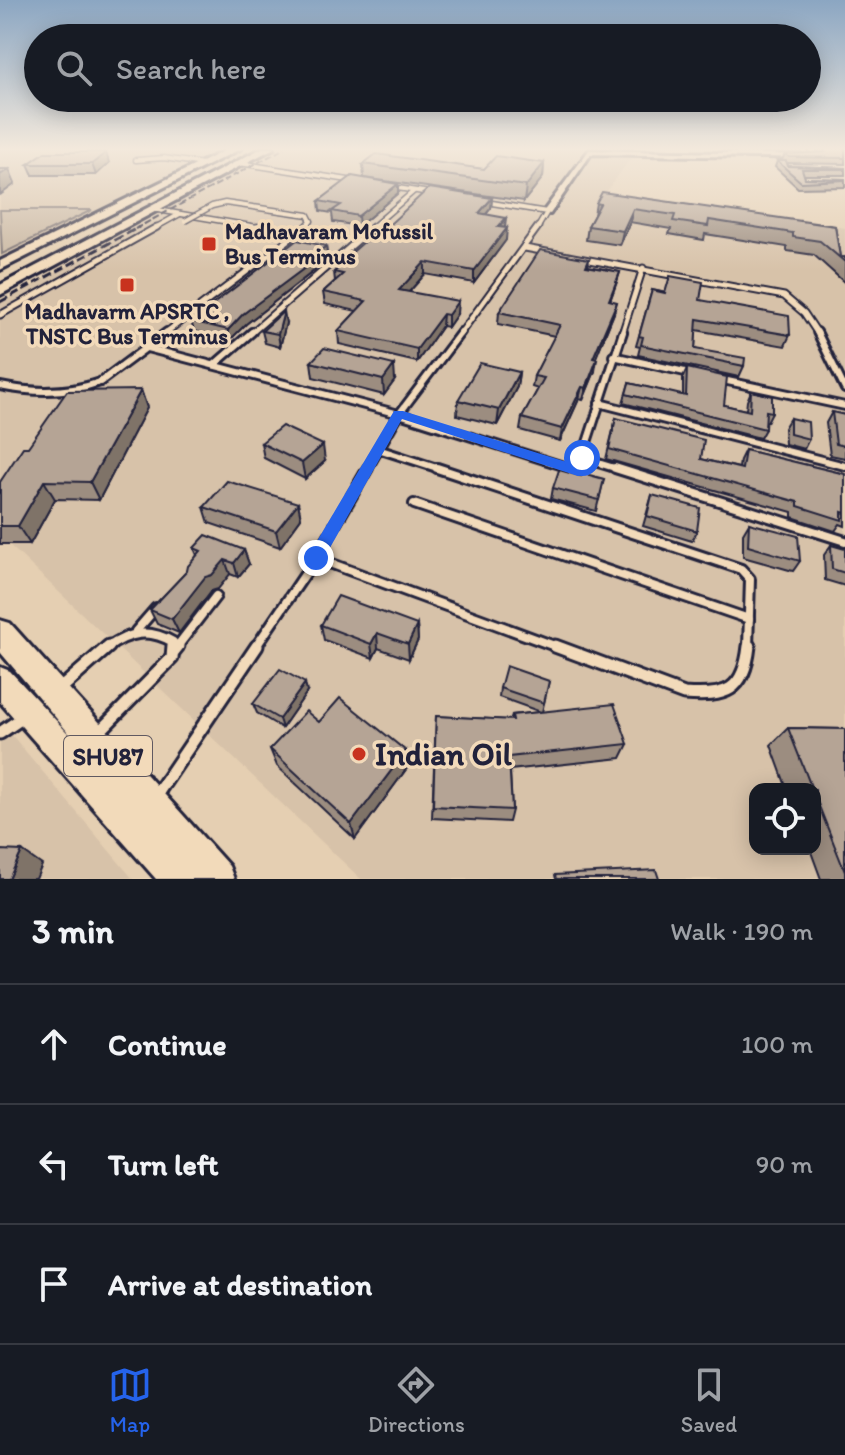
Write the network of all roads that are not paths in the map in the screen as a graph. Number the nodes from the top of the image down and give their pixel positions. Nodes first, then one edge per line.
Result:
1 (152, 189) edge
2 (170, 189) edge
3 (182, 189) edge
4 (190, 189) edge
5 (403, 189) edge
6 (563, 189) edge
7 (414, 191) junction
8 (444, 195) edge
9 (473, 200) edge
10 (152, 209) junction
11 (547, 212) junction
12 (180, 214) junction
13 (185, 221) dead end
14 (297, 234) junction
15 (525, 248) junction
16 (3, 262) edge
17 (643, 268) junction
18 (0, 275) edge
19 (0, 284) edge
20 (0, 291) edge
21 (0, 315) edge
22 (147, 348) junction
23 (613, 356) junction
24 (214, 365) junction
25 (0, 386) edge
26 (845, 389) edge
27 (599, 403) junction
28 (845, 406) edge
29 (399, 414) junction
30 (378, 449) junction
31 (582, 458) junction
32 (845, 466) edge
33 (414, 504) dead end
34 (845, 541) edge
35 (316, 558) junction
36 (216, 596) dead end
37 (164, 599) edge
38 (749, 619) junction
39 (136, 631) junction
40 (0, 632) edge
41 (174, 651) junction
42 (0, 681) edge
43 (42, 704) junction
44 (0, 733) edge
45 (93, 739) junction
46 (150, 804) junction
47 (180, 879) edge
48 (216, 879) edge

1 - 16 main road
2 - 18 main road
3 - 19 main road
4 - 10 main road
5 - 7 lane
6 - 11 street
7 - 8 lane
7 - 24 lane
9 - 11 lane
10 - 12 lane
10 - 20 main road
11 - 15 lane
12 - 14 lane
12 - 21 lane
13 - 14 lane, bridge
14 - 22 lane
15 - 17 lane
15 - 29 lane
17 - 23 lane
17 - 26 lane
22 - 24 lane
22 - 25 lane
23 - 27 lane
23 - 28 lane
24 - 29 lane
27 - 31 lane
27 - 32 lane
29 - 30 lane
29 - 31 lane
30 - 35 lane
30 - 38 lane
31 - 34 lane
33 - 38 lane
35 - 38 lane
35 - 46 lane
36 - 41 lane
37 - 39 lane
39 - 41 lane
39 - 43 lane
40 - 43 main road, SHU87
41 - 45 lane
42 - 43 main road, SHU87
43 - 44 lane
43 - 45 main road, SHU87
43 - 47 main road, SHU87
45 - 46 main road, SHU87
46 - 48 main road, SHU87

